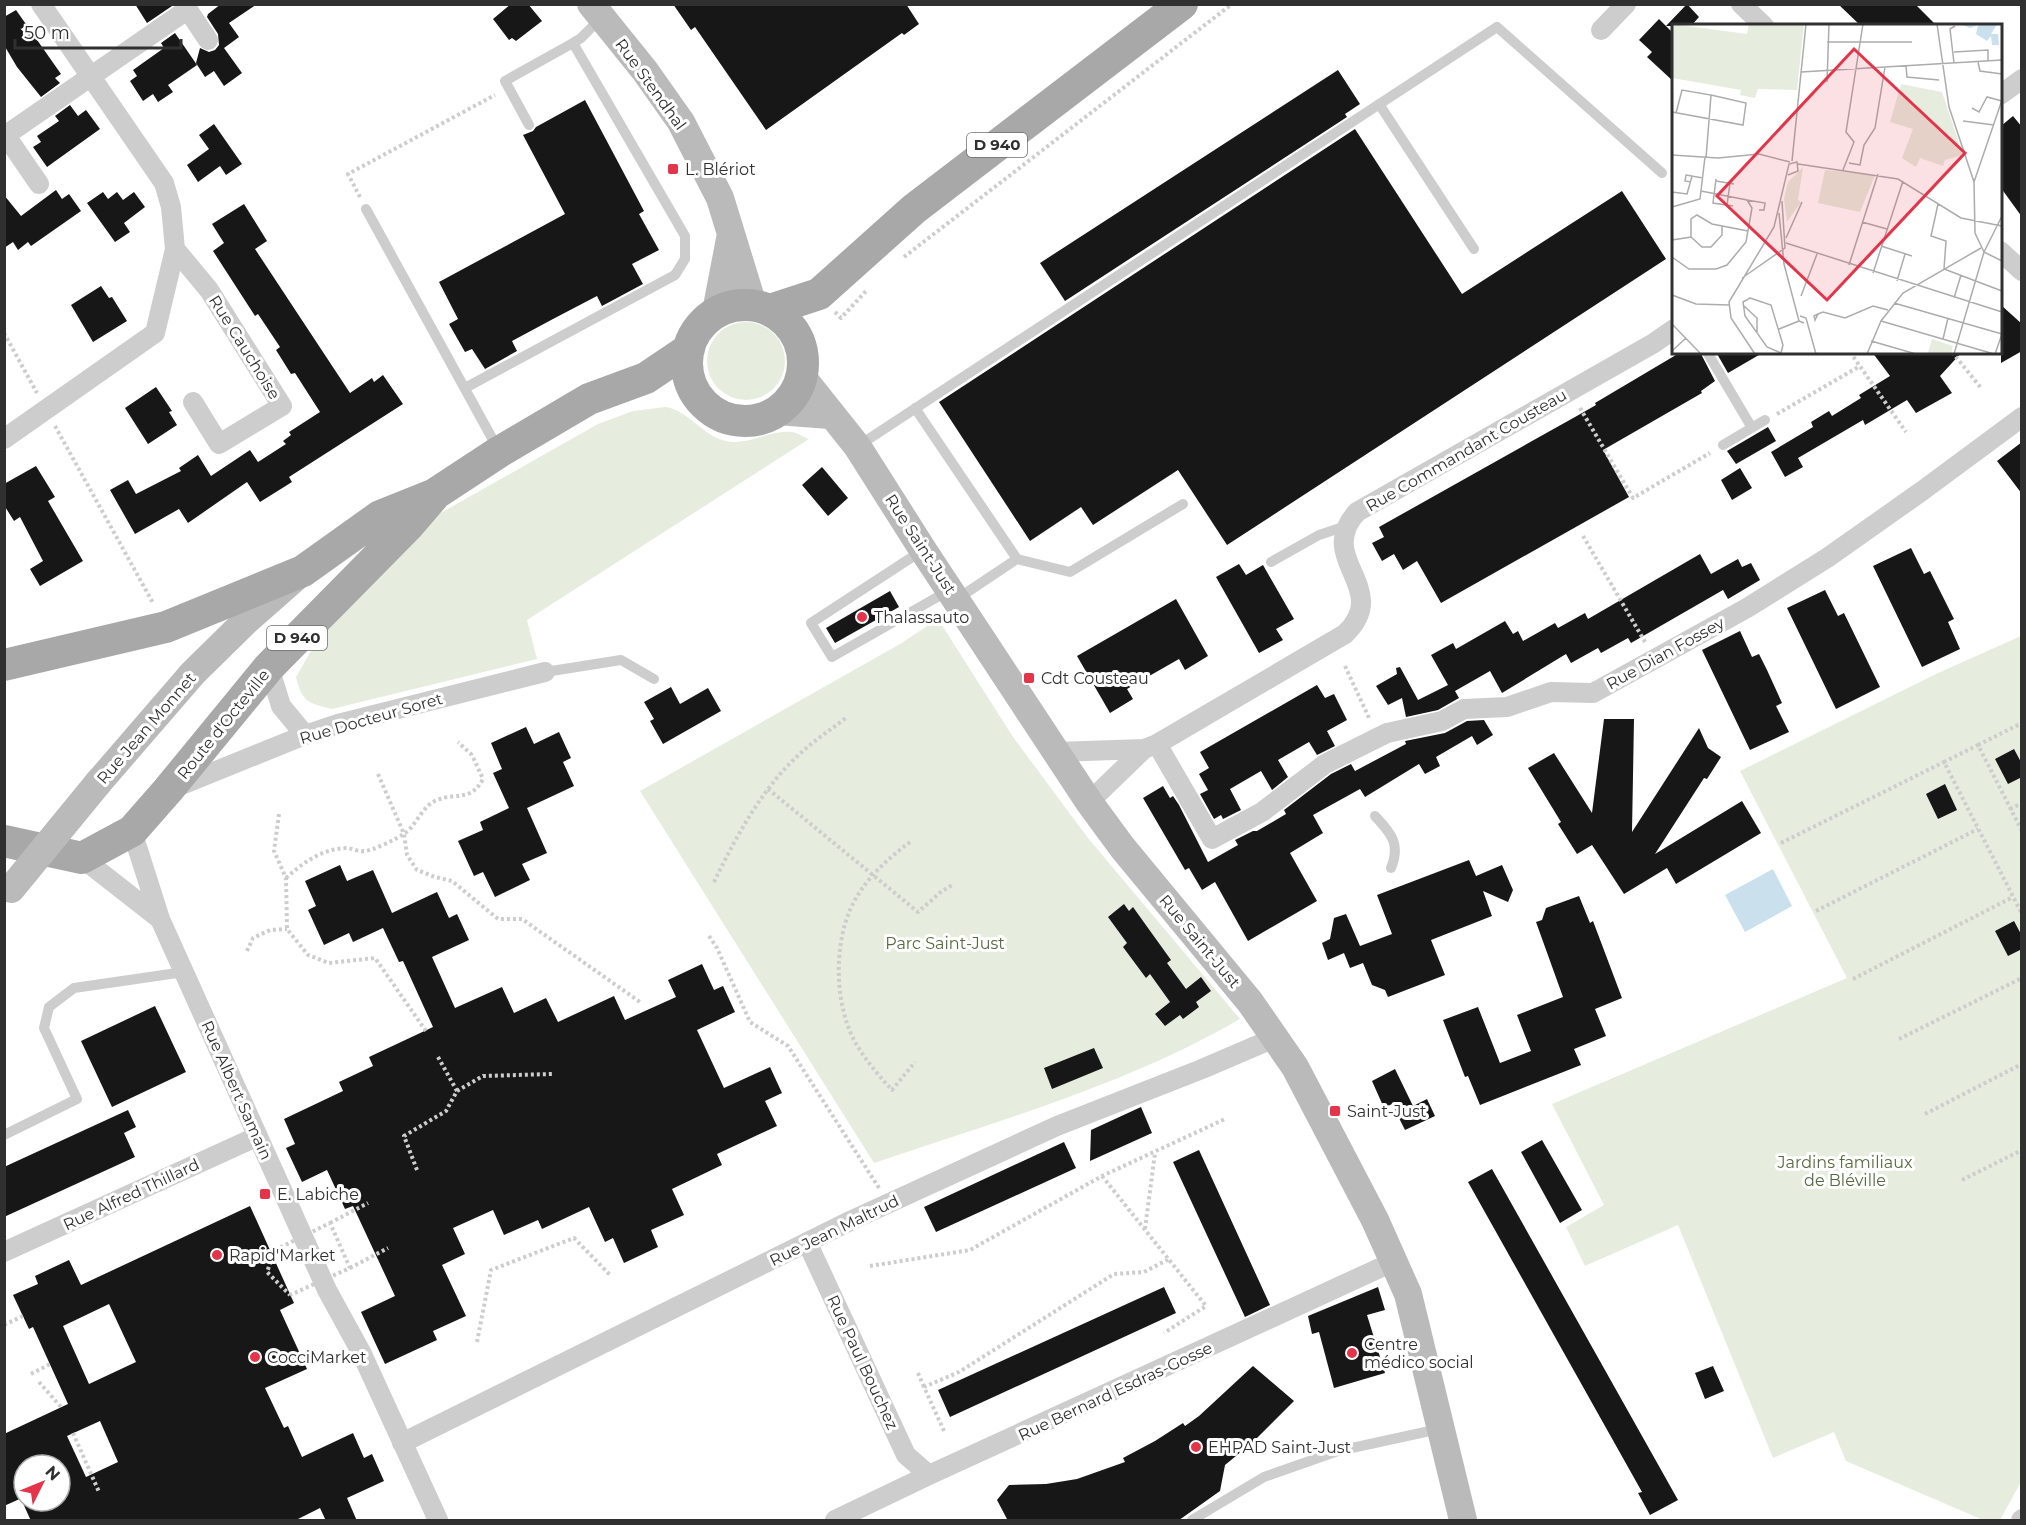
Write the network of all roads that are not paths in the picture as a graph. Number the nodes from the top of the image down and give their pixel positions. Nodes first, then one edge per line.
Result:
1 (41, 4) edge
2 (1182, 4) edge
3 (1626, 4) edge
4 (1741, 4) edge
5 (185, 7) edge
6 (596, 11) edge
7 (1762, 24) edge
8 (1601, 30) dead end
9 (208, 40) dead end
10 (573, 43) junction
11 (91, 77) junction
12 (2022, 79) edge
13 (2002, 94) edge
14 (1379, 105) junction
15 (529, 125) dead end
16 (5, 134) edge
17 (1662, 173) dead end
18 (39, 184) dead end
19 (366, 209) road end
20 (730, 234) junction
21 (175, 249) junction
22 (1474, 249) dead end
23 (2002, 252) edge
24 (2022, 271) edge
25 (819, 294) junction
26 (762, 308) junction
27 (716, 312) junction
28 (1672, 330) edge
29 (800, 342) junction
30 (688, 349) junction
31 (1708, 354) edge
32 (801, 377) junction
33 (646, 378) junction
34 (465, 388) junction
35 (697, 395) junction
36 (193, 402) dead end
37 (915, 408) junction
38 (777, 411) junction
39 (830, 415) junction
40 (2022, 417) edge
41 (1765, 420) road end
42 (1752, 428) junction
43 (4, 439) edge
44 (1723, 445) road end
45 (857, 446) junction
46 (499, 452) junction
47 (435, 494) junction
48 (1183, 504) dead end
49 (1346, 526) junction
50 (923, 550) junction
51 (1017, 559) junction
52 (1271, 562) dead end
53 (303, 571) junction
54 (953, 595) junction
55 (4, 665) edge
56 (269, 667) junction
57 (545, 672) joint
58 (654, 679) dead end
59 (305, 735) junction
60 (1151, 747) junction
61 (1056, 752) junction
62 (168, 790) junction
63 (1089, 802) junction
64 (1375, 816) dead end
65 (132, 831) junction
66 (4, 841) edge
67 (82, 858) junction
68 (1391, 868) dead end
69 (8, 894) edge
70 (160, 919) junction
71 (184, 972) junction
72 (1275, 1036) junction
73 (4, 1135) edge
74 (258, 1136) junction
75 (807, 1242) junction
76 (4, 1252) edge
77 (1395, 1261) junction
78 (1442, 1428) junction
79 (402, 1443) junction
80 (929, 1475) junction
81 (438, 1521) edge
82 (835, 1521) edge
83 (1192, 1521) edge
84 (1463, 1521) edge

1 - 11 street
2 - 25 main road, D 940
3 - 8 street
4 - 7 street
5 - 9 street
5 - 11 street
6 - 10 lane
6 - 20 street, Rue Stendhal
10 - 15 lane
10 - 34 lane
11 - 16 street
11 - 21 street
12 - 13 street
14 - 17 lane
14 - 22 lane
14 - 37 lane
16 - 18 street
19 - 34 lane
20 - 26 street, Rue Stendhal
20 - 27 street, Rue Stendhal
21 - 36 street, Rue Cauchoise
21 - 43 street
23 - 24 street
25 - 26 main road, D 940
25 - 29 main road, D 940
26 - 27 main road
26 - 29 main road
27 - 30 main road
28 - 49 street, Rue Commandant Cousteau
29 - 32 main road
30 - 33 main road, Route d'Octeville / D 940
30 - 35 main road
31 - 42 lane
32 - 38 main road
32 - 39 street, Rue Saint-Just
33 - 35 main road
33 - 46 main road, Route d'Octeville / D 940
34 - 46 lane
35 - 38 main road
37 - 45 lane
37 - 51 lane
38 - 39 street
39 - 45 street, Rue Saint-Just
40 - 60 street, Rue Dian Fossey
41 - 42 lane
42 - 44 lane
45 - 50 street, Rue Saint-Just
46 - 47 main road, Route d'Octeville / D 940
47 - 53 main road, Route d'Octeville / D 940
47 - 56 main road, Route d'Octeville / D 940
48 - 51 lane
49 - 52 lane
49 - 60 street
50 - 54 street, Rue Saint-Just
50 - 54 lane
51 - 54 lane
53 - 55 main road, Route d'Octeville / D 940
53 - 69 street, Rue Jean Monnet, bridge
54 - 61 street, Rue Saint-Just
56 - 59 street
56 - 62 main road, Route d'Octeville / D 940
57 - 58 lane
57 - 59 street, Rue Docteur Soret
59 - 62 street, Rue Docteur Soret
60 - 61 street
60 - 63 street
61 - 63 street, Rue Saint-Just
62 - 65 main road, Route d'Octeville / D 940
63 - 72 street, Rue Saint-Just
64 - 68 lane
65 - 67 main road, Route d'Octeville / D 940
65 - 70 street, Rue Albert Samain
66 - 67 main road
67 - 70 street
70 - 71 street, Rue Albert Samain
71 - 73 lane
71 - 74 street, Rue Albert Samain
72 - 75 street, Rue Jean Maltrud
72 - 77 street, Rue Saint-Just
74 - 76 street, Rue Alfred Thillard
74 - 79 street, Rue Albert Samain
75 - 79 street, Rue Jean Maltrud
75 - 80 street, Rue Paul Bouchez
77 - 78 street, Rue Saint-Just
77 - 80 street, Rue Bernard Esdras-Gosse
78 - 83 lane
78 - 84 street, Rue Saint-Just
79 - 81 street, Rue Albert Samain
80 - 82 street, Rue Bernard Esdras-Gosse

